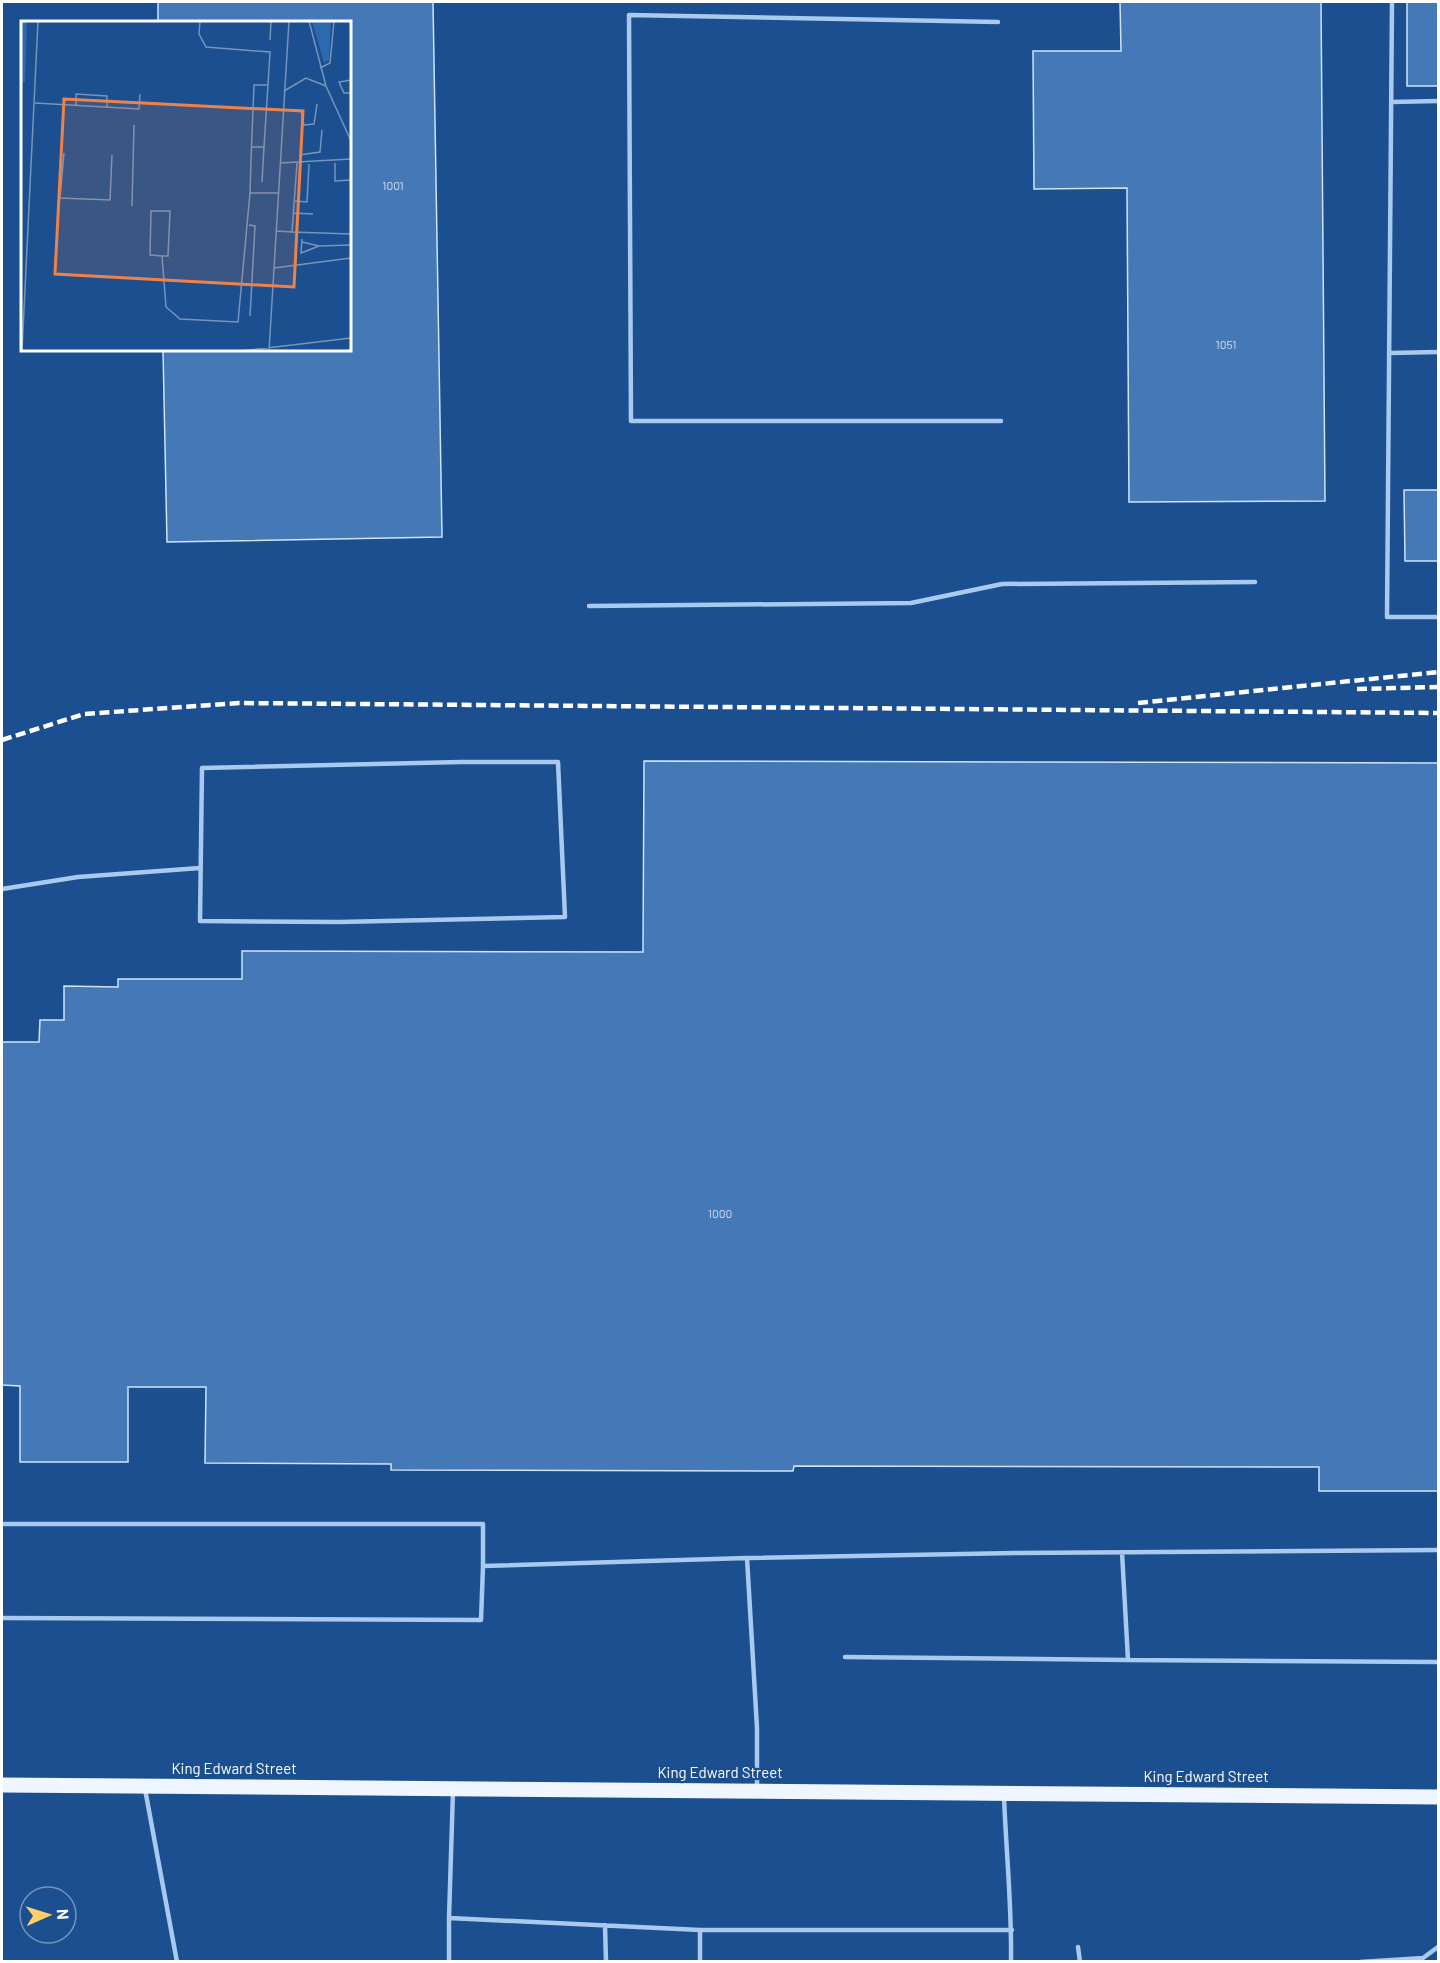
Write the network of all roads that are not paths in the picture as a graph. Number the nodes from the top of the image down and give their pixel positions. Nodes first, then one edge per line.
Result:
1 (1392, 2) edge
2 (998, 22) dead end
3 (1438, 101) edge
4 (1391, 102) junction
5 (1438, 352) edge
6 (1389, 353) junction
7 (1001, 421) dead end
8 (1256, 582) dead end
9 (589, 606) dead end
10 (1438, 617) edge
11 (200, 868) junction
12 (2, 889) edge
13 (2, 1524) edge
14 (1438, 1550) edge
15 (1122, 1552) junction
16 (747, 1558) junction
17 (483, 1566) junction
18 (2, 1618) edge
19 (845, 1656) dead end
20 (1128, 1660) junction
21 (1438, 1662) edge
22 (2, 1785) edge
23 (145, 1786) junction
24 (453, 1789) junction
25 (756, 1791) junction
26 (1004, 1793) junction
27 (1438, 1797) edge
28 (449, 1918) junction
29 (605, 1925) junction
30 (700, 1930) junction
31 (1012, 1930) junction
32 (1078, 1947) dead end
33 (1438, 1947) edge
34 (177, 1962) edge
35 (449, 1962) edge
36 (606, 1962) edge
37 (700, 1962) edge
38 (1011, 1962) edge
39 (1080, 1962) edge
40 (1360, 1962) edge

1 - 4 lane
2 - 7 lane
3 - 4 lane
4 - 6 lane
5 - 6 lane
6 - 10 lane
8 - 9 lane
11 - 11 lane
11 - 12 lane
13 - 17 lane
14 - 15 lane
15 - 16 lane
15 - 20 lane
16 - 17 lane
16 - 25 lane
17 - 18 lane
19 - 20 lane
20 - 21 lane
22 - 23 main road, King Edward Street
23 - 24 main road, King Edward Street
23 - 34 lane
24 - 25 main road, King Edward Street
24 - 28 lane
25 - 26 main road, King Edward Street
26 - 27 main road, King Edward Street
26 - 31 lane
28 - 29 lane
28 - 35 lane
29 - 30 lane
29 - 36 lane
30 - 31 lane
30 - 37 lane
31 - 38 lane
32 - 39 lane
33 - 40 lane

